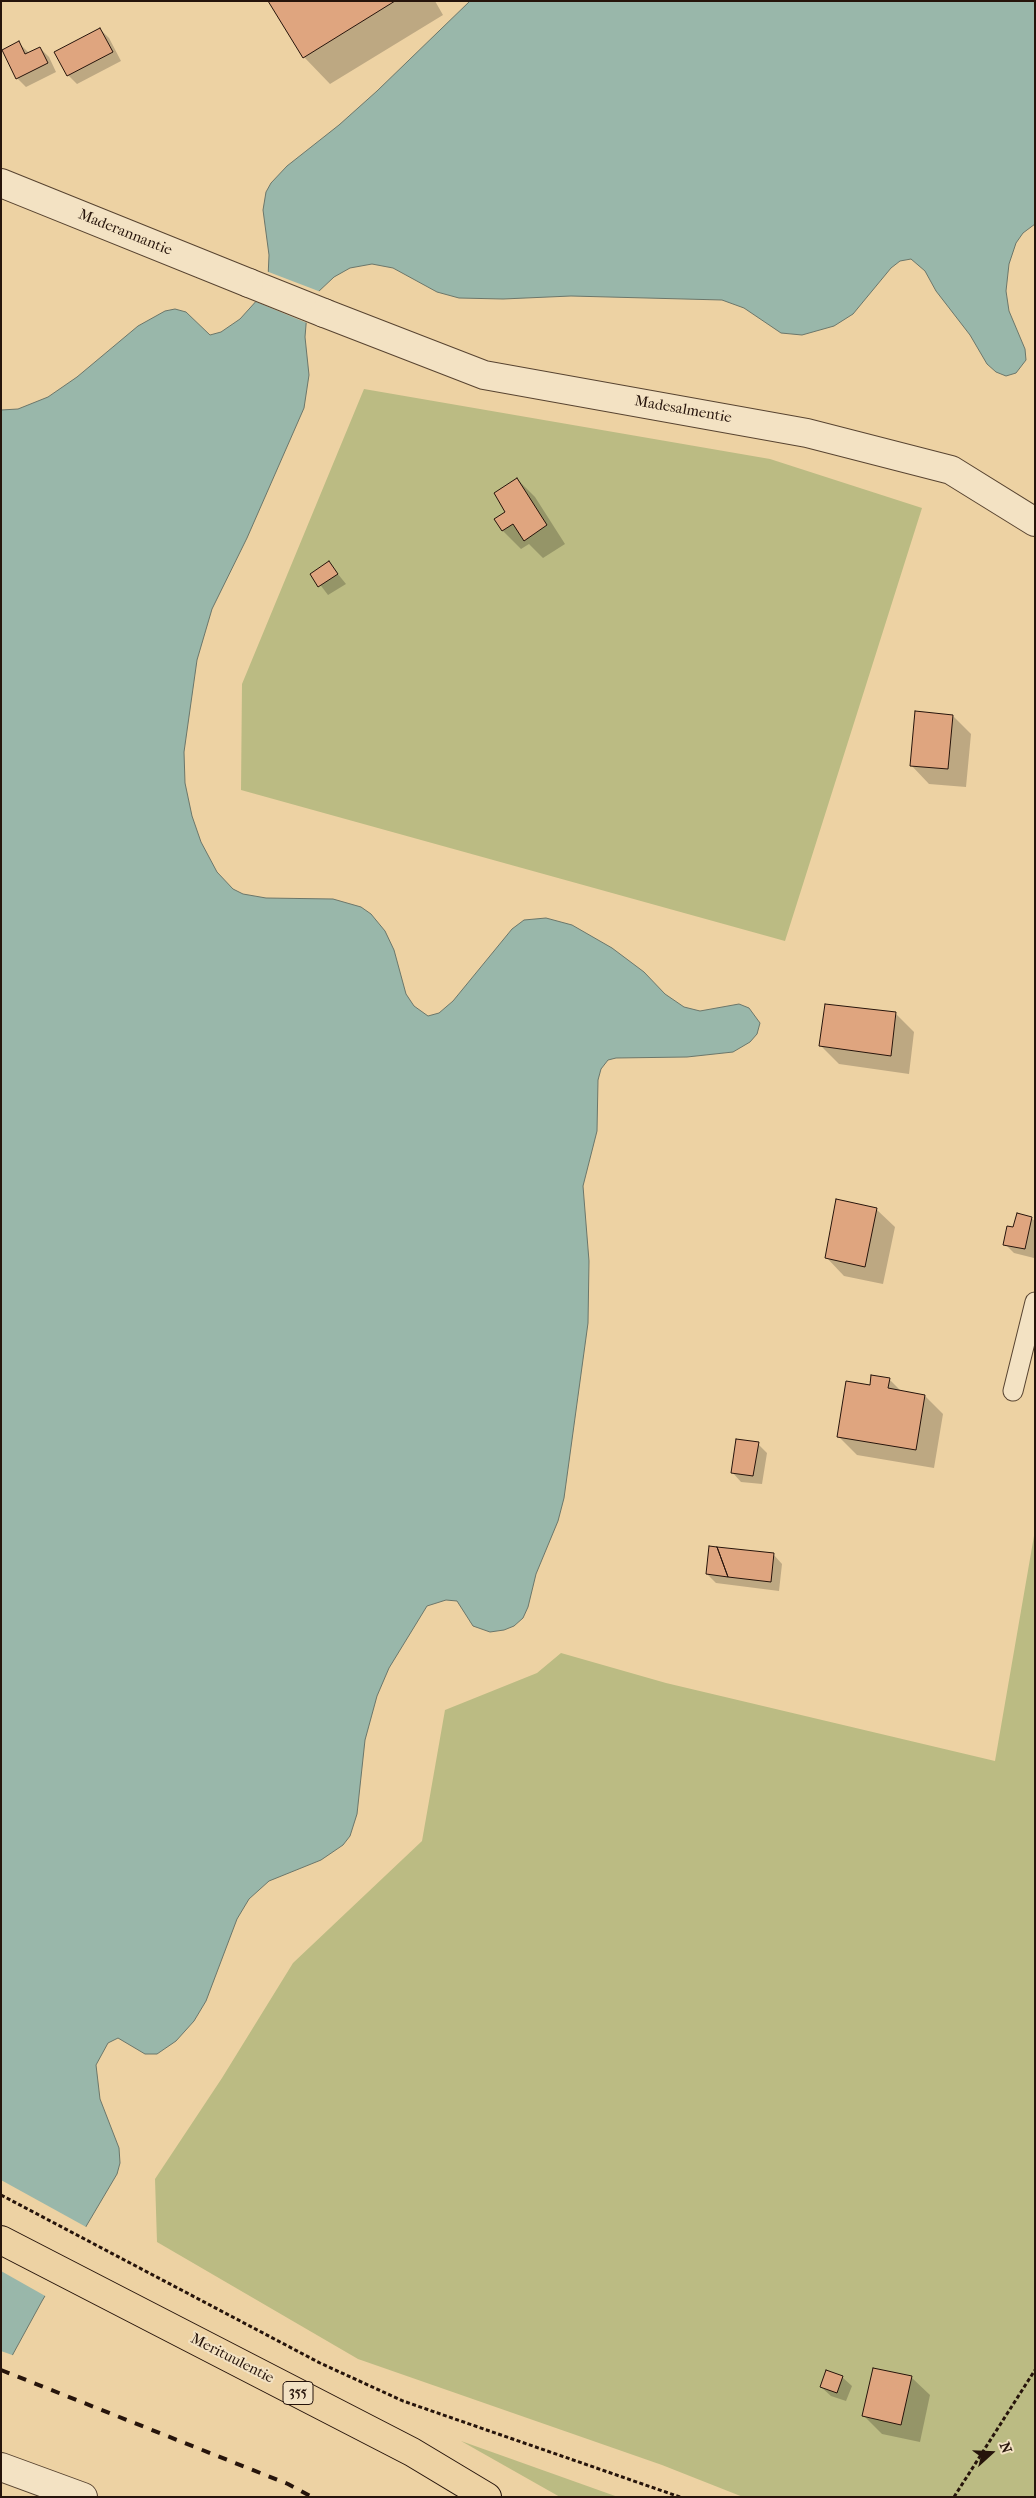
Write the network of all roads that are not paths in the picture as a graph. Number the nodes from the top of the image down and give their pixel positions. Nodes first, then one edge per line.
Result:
1 (1, 183) edge
2 (324, 313) joint
3 (1035, 522) edge
4 (1035, 1302) edge
5 (1013, 1391) dead end
6 (1, 2240) edge
7 (5, 2468) edge
8 (83, 2497) edge
9 (486, 2497) edge

1 - 2 street, Maderannantie
2 - 3 street, Madesalmentie
4 - 5 lane
6 - 9 main road, Merituulentie / 355
7 - 8 street

